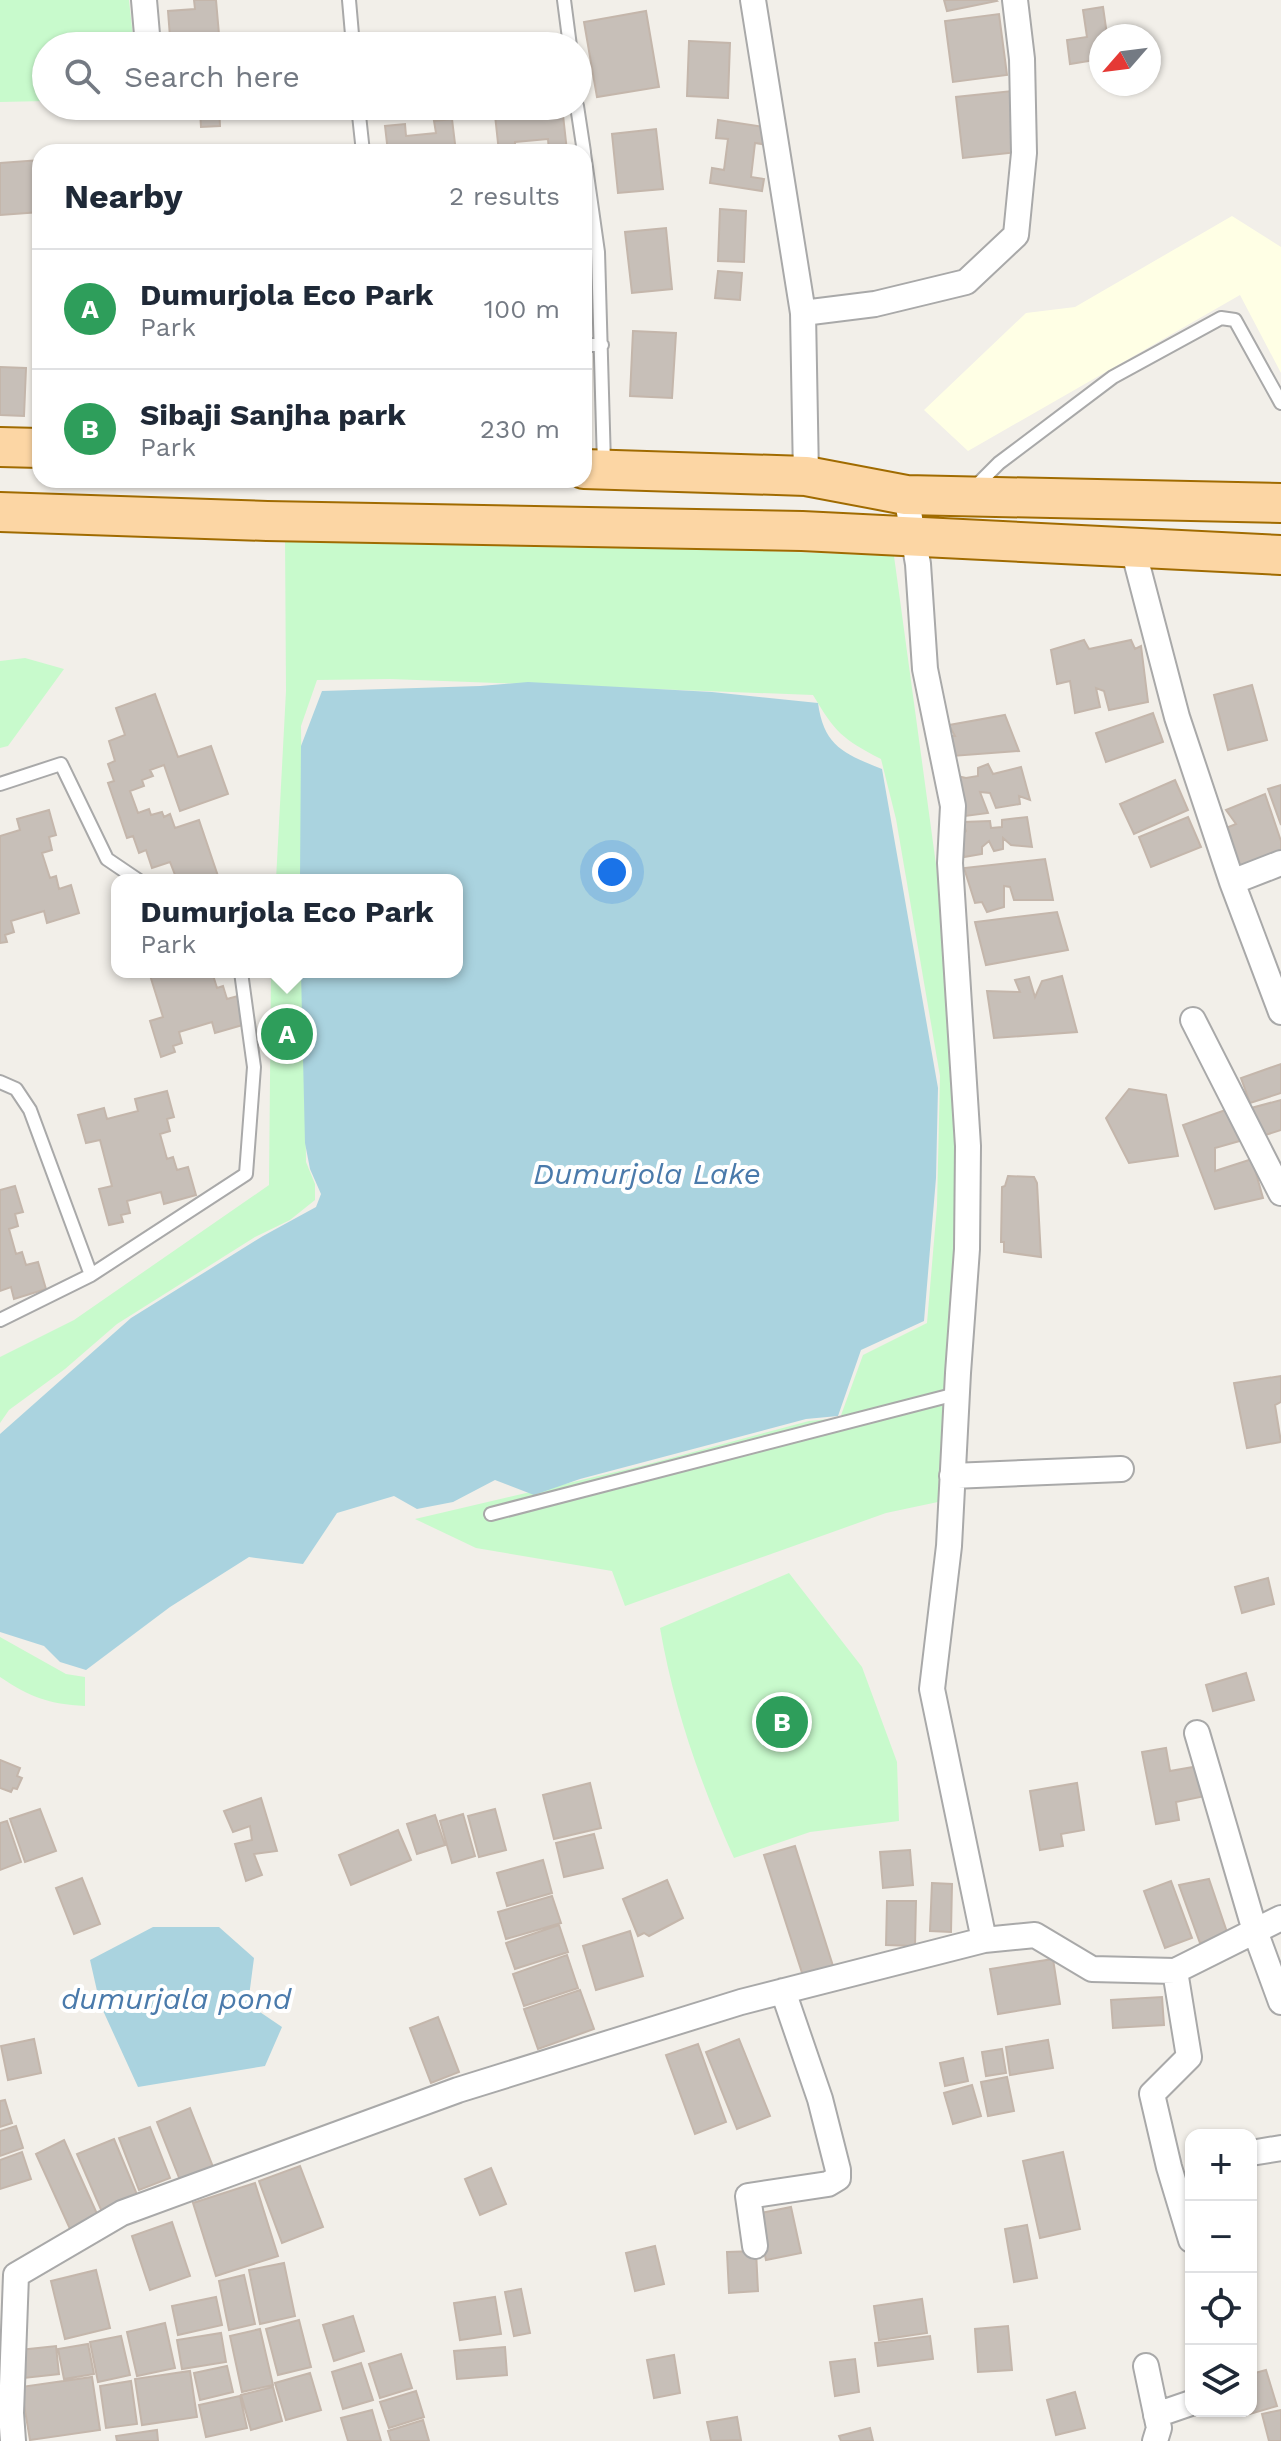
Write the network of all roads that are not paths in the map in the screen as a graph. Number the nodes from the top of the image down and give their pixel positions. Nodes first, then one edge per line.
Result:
1 (144, 0) edge
2 (349, 0) edge
3 (564, 0) edge
4 (753, 0) edge
5 (1015, 0) edge
6 (147, 32) edge
7 (352, 32) edge
8 (568, 32) edge
9 (360, 120) edge
10 (579, 120) edge
11 (362, 144) edge
12 (583, 144) edge
13 (592, 210) edge
14 (592, 252) edge
15 (598, 252) junction
16 (803, 313) junction
17 (592, 345) edge
18 (602, 345) junction
19 (1281, 403) edge
20 (0, 447) edge
21 (32, 448) edge
22 (594, 470) edge
23 (806, 476) junction
24 (906, 495) junction
25 (966, 496) junction
26 (1281, 503) edge
27 (0, 512) edge
28 (912, 537) junction
29 (1133, 549) junction
30 (1281, 555) edge
31 (0, 784) edge
32 (1281, 863) edge
33 (129, 874) edge
34 (1232, 882) junction
35 (242, 978) edge
36 (1281, 1012) edge
37 (1193, 1020) dead end
38 (0, 1082) edge
39 (1281, 1193) edge
40 (91, 1275) junction
41 (0, 1320) edge
42 (956, 1394) junction
43 (1121, 1469) dead end
44 (952, 1476) junction
45 (491, 1514) dead end
46 (1197, 1733) dead end
47 (1281, 1918) edge
48 (1255, 1931) junction
49 (984, 1940) junction
50 (1175, 1971) junction
51 (783, 1991) junction
52 (1281, 2002) edge
53 (1281, 2148) edge
54 (1257, 2152) edge
55 (1180, 2166) edge
56 (1185, 2201) edge
57 (755, 2246) dead end
58 (7, 2328) edge
59 (1146, 2366) dead end
60 (1185, 2405) edge
61 (1156, 2415) junction
62 (13, 2441) edge
63 (1155, 2441) edge

1 - 6 street
2 - 7 lane
3 - 8 lane
4 - 16 street
5 - 16 street
9 - 11 lane
10 - 12 lane
13 - 15 lane
14 - 15 lane
15 - 18 lane
16 - 23 street
17 - 18 lane
18 - 22 lane
19 - 25 lane
20 - 21 main road
22 - 23 main road
23 - 24 main road
24 - 25 main road
24 - 28 street
25 - 26 main road
27 - 28 main road
28 - 29 main road
28 - 42 street
29 - 30 main road
29 - 34 street
31 - 33 lane
32 - 34 street
34 - 36 street
35 - 40 lane
37 - 39 street
38 - 40 lane
40 - 41 lane
42 - 44 street
42 - 45 lane
43 - 44 street
44 - 49 street
46 - 48 street
47 - 48 street
48 - 50 street
48 - 52 street
49 - 50 street
49 - 51 street
50 - 55 street
51 - 57 street
51 - 58 street
53 - 54 street
55 - 56 street
58 - 62 street
59 - 61 street
60 - 61 street
61 - 63 street

